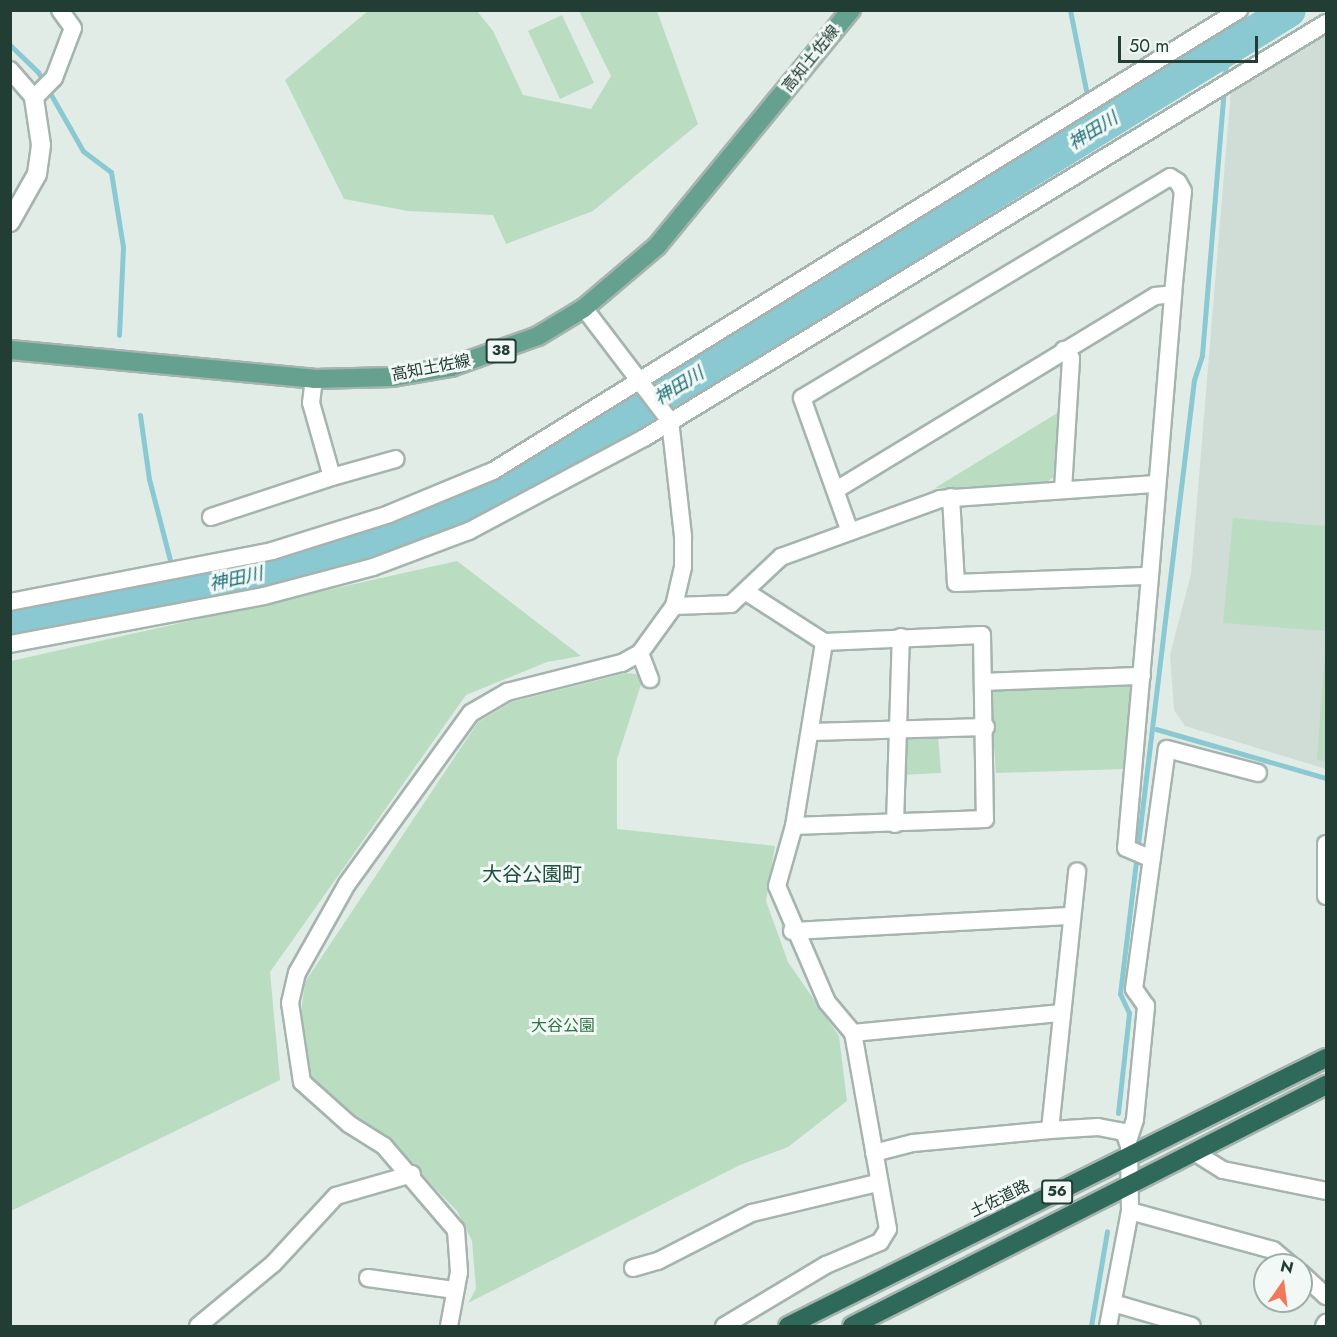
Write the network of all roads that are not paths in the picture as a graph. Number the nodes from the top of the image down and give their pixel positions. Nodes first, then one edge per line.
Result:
1 (60, 10) edge
2 (851, 10) edge
3 (1239, 10) edge
4 (1326, 23) edge
5 (10, 70) edge
6 (33, 98) junction
7 (10, 222) edge
8 (1173, 294) junction
9 (584, 308) junction
10 (10, 350) edge
11 (1064, 350) junction
12 (314, 379) junction
13 (646, 383) junction
14 (669, 419) junction
15 (396, 459) dead end
16 (332, 477) junction
17 (1155, 484) junction
18 (836, 490) junction
19 (1063, 490) junction
20 (951, 497) junction
21 (211, 517) dead end
22 (850, 532) junction
23 (1150, 576) junction
24 (748, 593) junction
25 (10, 602) edge
26 (674, 606) junction
27 (901, 637) junction
28 (824, 642) junction
29 (10, 644) edge
30 (640, 653) junction
31 (1142, 676) junction
32 (650, 679) dead end
33 (983, 682) junction
34 (986, 727) junction
35 (898, 730) junction
36 (810, 732) junction
37 (1258, 773) dead end
38 (895, 824) junction
39 (794, 826) junction
40 (1326, 844) edge
41 (1143, 856) junction
42 (1077, 872) dead end
43 (1326, 896) edge
44 (1070, 916) junction
45 (792, 931) junction
46 (1059, 1013) junction
47 (853, 1033) junction
48 (1326, 1058) edge
49 (1326, 1085) edge
50 (1050, 1130) junction
51 (1129, 1147) junction
52 (1194, 1152) junction
53 (874, 1153) junction
54 (412, 1174) junction
55 (877, 1183) junction
56 (1131, 1184) junction
57 (1326, 1191) edge
58 (1130, 1211) junction
59 (1277, 1253) edge
60 (633, 1268) dead end
61 (369, 1278) dead end
62 (1313, 1284) edge
63 (455, 1290) junction
64 (1326, 1296) edge
65 (1113, 1303) junction
66 (198, 1326) edge
67 (449, 1326) edge
68 (724, 1326) edge
69 (788, 1326) edge
70 (852, 1326) edge
71 (1108, 1326) edge
72 (1192, 1326) edge

1 - 6 street
2 - 9 main road, 高知土佐線 / 38
3 - 13 street
4 - 14 street
5 - 6 street
6 - 7 street
8 - 11 street
8 - 17 street
8 - 18 street
9 - 12 main road, 高知土佐線 / 38
9 - 13 street
10 - 12 main road, 高知土佐線 / 38
11 - 18 street
11 - 19 street
12 - 16 street
13 - 14 street
13 - 25 street
14 - 26 street
14 - 29 street
15 - 16 street
16 - 21 street
17 - 19 street
17 - 23 street
18 - 22 street
19 - 20 street
20 - 22 street
20 - 23 street
22 - 24 street
23 - 31 street
24 - 26 street
24 - 28 street
26 - 30 street
27 - 28 street
27 - 33 street
27 - 35 street
28 - 36 street
30 - 32 street
30 - 54 street
31 - 33 street
31 - 41 street
33 - 34 street
34 - 35 street
34 - 38 street
35 - 36 street
35 - 38 street
36 - 39 street
37 - 41 street
38 - 39 street
39 - 45 street
40 - 43 street
41 - 51 street
42 - 44 street
44 - 45 street
44 - 46 street
45 - 47 street
46 - 47 street
46 - 50 street
47 - 53 street
48 - 51 highway, 土佐道路 / 56
49 - 52 highway, 56
50 - 51 street
50 - 53 street
51 - 56 street
51 - 69 highway, 土佐道路 / 56
52 - 56 highway, 56
52 - 57 street
53 - 55 street
54 - 63 street
54 - 66 street
55 - 60 street
55 - 68 street
56 - 58 street
56 - 70 highway, 56
58 - 59 street
58 - 65 street
61 - 63 street
62 - 64 street
63 - 67 street
65 - 71 street
65 - 72 street

